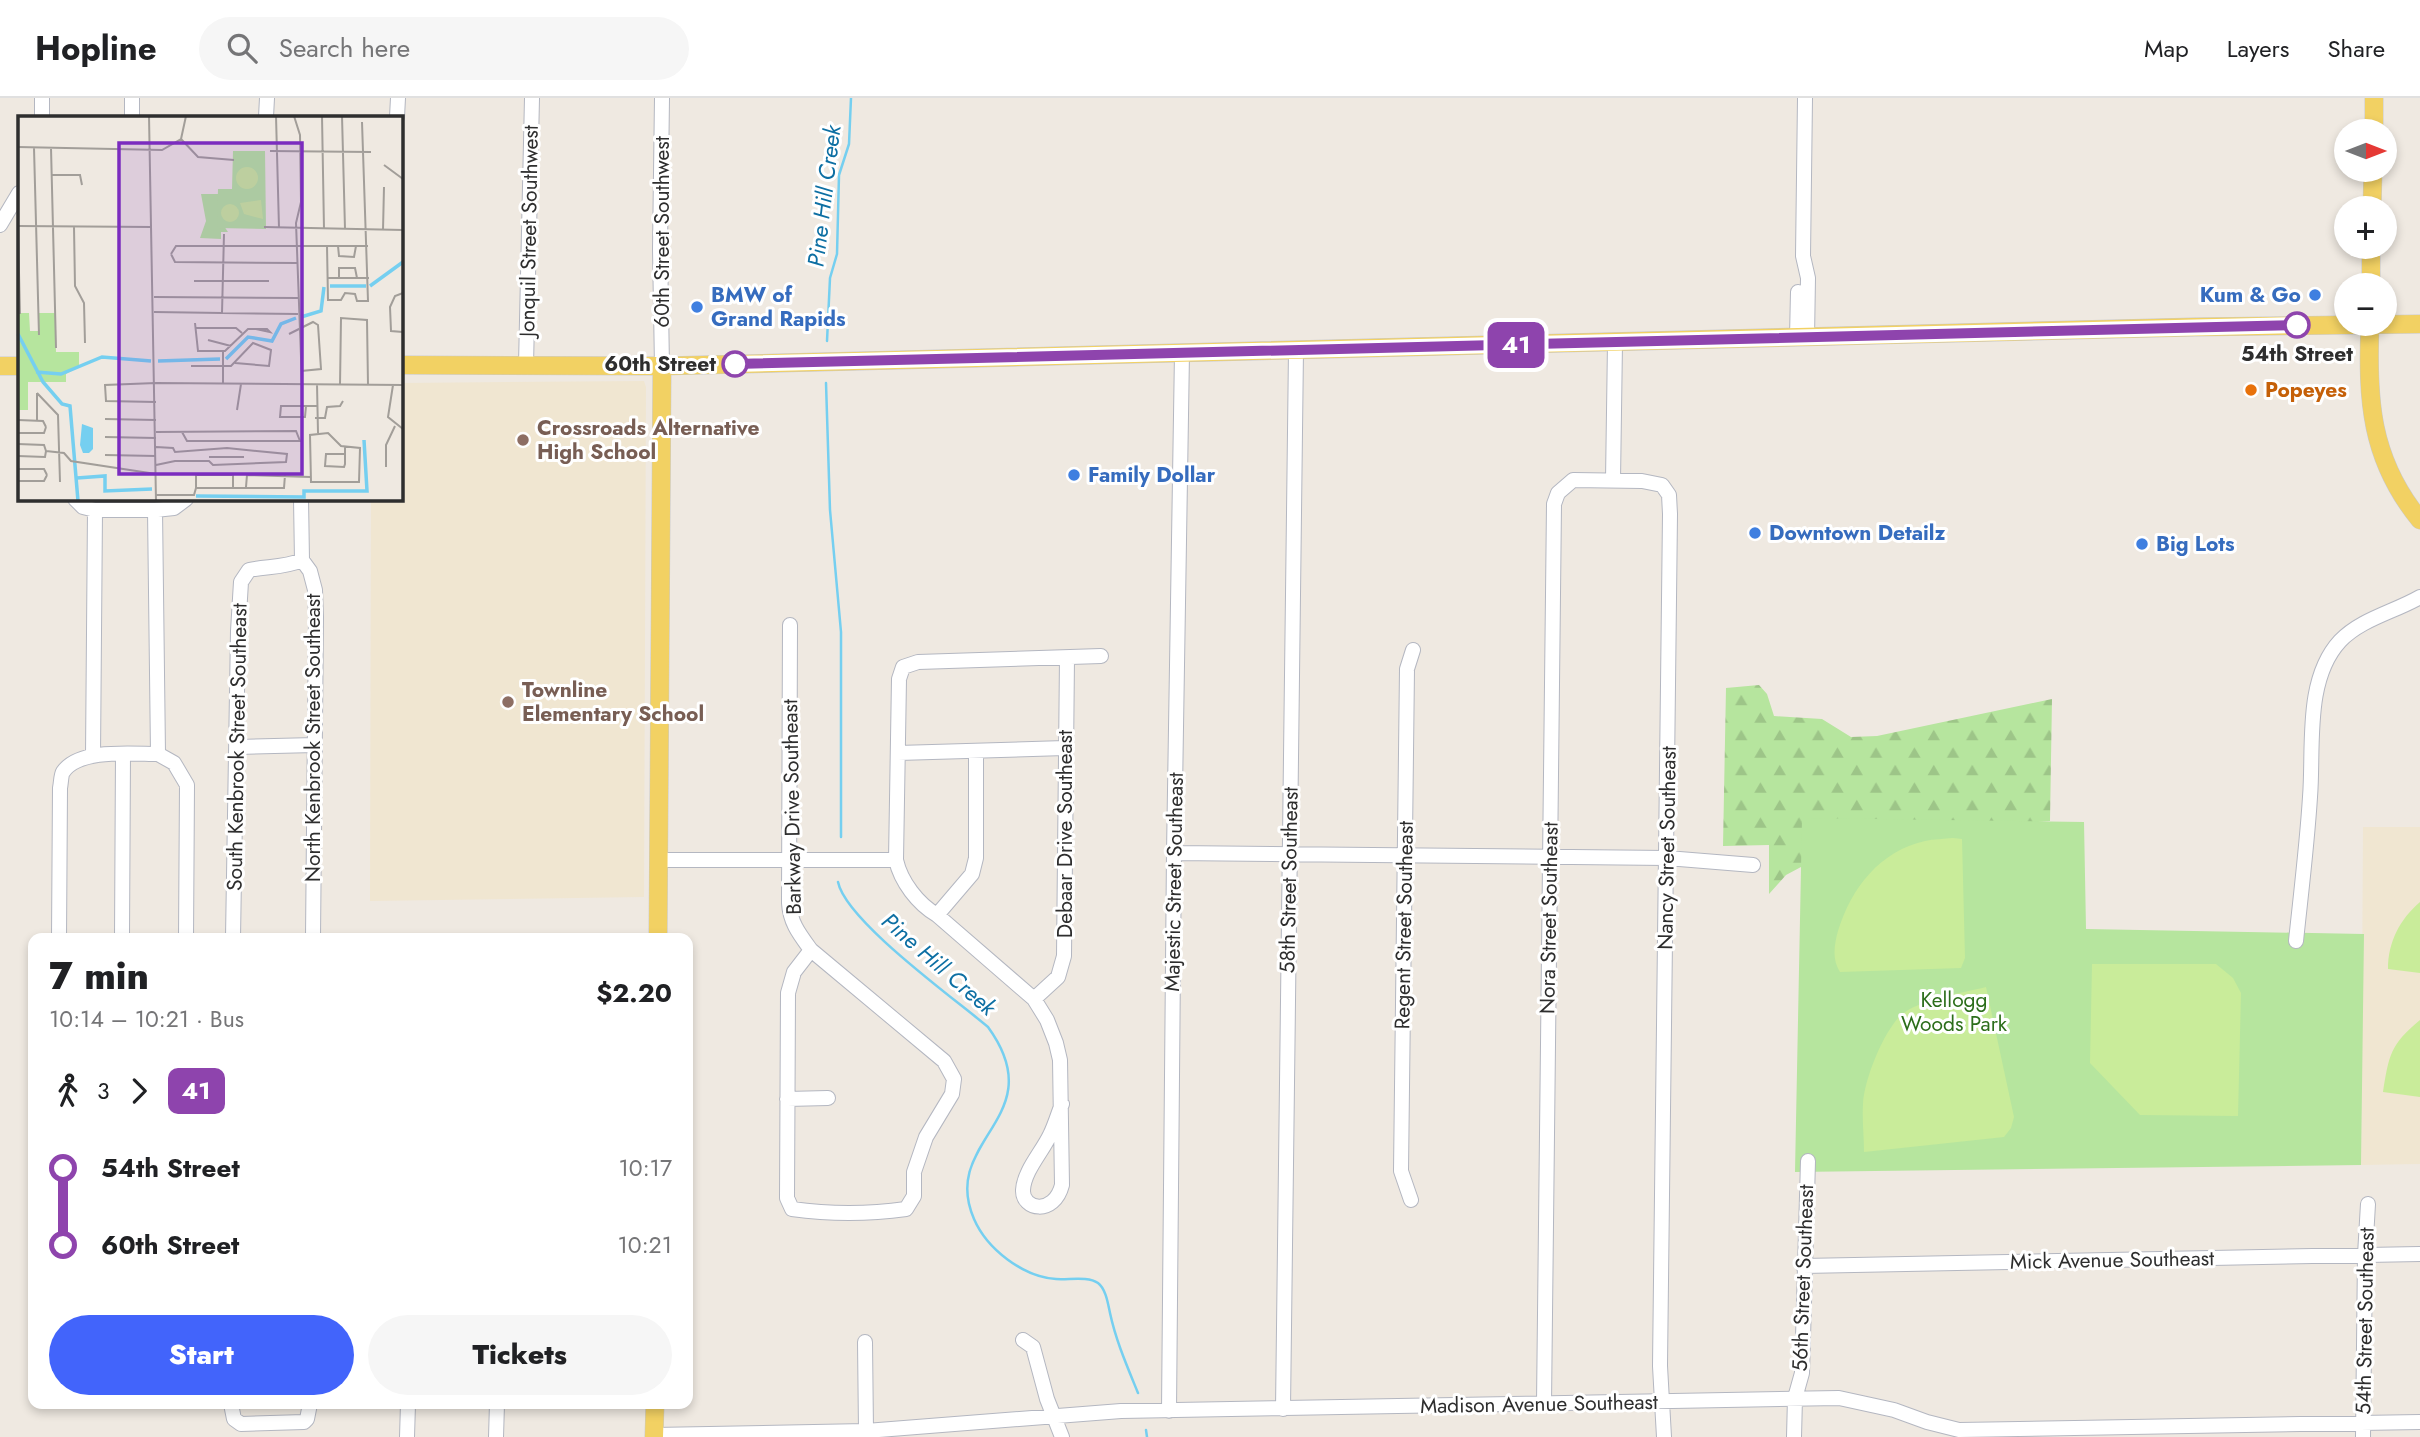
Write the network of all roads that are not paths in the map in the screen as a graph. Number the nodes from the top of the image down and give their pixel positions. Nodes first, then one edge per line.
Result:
1 (42, 98) edge
2 (132, 98) edge
3 (267, 98) edge
4 (398, 98) edge
5 (532, 98) edge
6 (662, 98) edge
7 (1805, 98) edge
8 (2374, 98) edge
9 (42, 116) edge
10 (132, 116) edge
11 (266, 116) edge
12 (397, 116) edge
13 (2374, 119) edge
14 (18, 195) edge
15 (0, 225) edge
16 (2397, 324) edge
17 (2420, 324) edge
18 (2334, 325) edge
19 (2370, 336) edge
20 (1802, 337) junction
21 (1615, 342) junction
22 (1296, 350) junction
23 (1182, 353) junction
24 (402, 365) edge
25 (526, 365) junction
26 (0, 366) edge
27 (18, 366) edge
28 (662, 366) junction
29 (1613, 480) junction
30 (76, 500) edge
31 (185, 500) edge
32 (301, 500) edge
33 (95, 510) junction
34 (155, 510) junction
35 (2420, 520) edge
36 (302, 560) junction
37 (2420, 597) edge
38 (790, 625) dead end
39 (1412, 650) dead end
40 (1101, 656) dead end
41 (1067, 658) junction
42 (315, 745) junction
43 (237, 747) junction
44 (1065, 748) junction
45 (976, 751) junction
46 (898, 753) junction
47 (123, 754) junction
48 (158, 754) junction
49 (93, 755) junction
50 (1174, 853) junction
51 (1289, 855) junction
52 (1405, 856) junction
53 (1549, 857) junction
54 (1667, 858) junction
55 (659, 860) junction
56 (896, 860) junction
57 (789, 861) junction
58 (1753, 865) dead end
59 (937, 915) junction
60 (59, 933) edge
61 (122, 933) edge
62 (186, 933) edge
63 (233, 933) edge
64 (313, 933) edge
65 (658, 933) edge
66 (2296, 941) dead end
67 (811, 950) junction
68 (1034, 999) junction
69 (828, 1098) dead end
70 (787, 1099) junction
71 (1062, 1104) junction
72 (1808, 1161) dead end
73 (1411, 1200) dead end
74 (2368, 1204) dead end
75 (2420, 1254) edge
76 (2365, 1255) junction
77 (1803, 1266) junction
78 (1023, 1340) dead end
79 (865, 1342) dead end
80 (1795, 1398) junction
81 (1662, 1401) junction
82 (1545, 1404) junction
83 (232, 1409) edge
84 (309, 1409) edge
85 (408, 1409) edge
86 (497, 1409) edge
87 (655, 1409) edge
88 (1283, 1409) junction
89 (1169, 1411) junction
90 (1053, 1417) junction
91 (2420, 1422) edge
92 (2363, 1430) edge
93 (866, 1431) junction
94 (748, 1435) edge
95 (654, 1436) edge
96 (407, 1437) edge
97 (496, 1437) edge
98 (1062, 1437) edge
99 (1664, 1437) edge
100 (1794, 1437) edge

1 - 9 street
2 - 10 street
3 - 11 street
4 - 12 street
5 - 25 street, Jonquil Street Southwest
6 - 28 street, 60th Street Southwest
7 - 20 street
8 - 13 main road
14 - 15 street
16 - 17 main road
18 - 20 main road
19 - 35 main road
20 - 21 main road
21 - 22 main road
21 - 29 street
22 - 23 main road
22 - 51 street, 58th Street Southeast
23 - 28 main road
23 - 50 street, Majestic Street Southeast
24 - 25 main road
25 - 28 main road
26 - 27 main road
28 - 55 main road
29 - 53 street, Nora Street Southeast
29 - 54 street, Nancy Street Southeast
30 - 33 street
31 - 34 street
32 - 36 street, North Kenbrook Street Southeast
33 - 34 street
33 - 49 street
34 - 48 street
36 - 42 street, North Kenbrook Street Southeast
36 - 43 street, South Kenbrook Street Southeast
37 - 66 street
38 - 57 street, Barkway Drive Southeast
39 - 52 street, Regent Street Southeast
40 - 41 street
41 - 44 street, Debaar Drive Southeast
41 - 46 street
42 - 43 street
42 - 64 street, North Kenbrook Street Southeast
43 - 63 street, South Kenbrook Street Southeast
44 - 45 street
44 - 68 street, Debaar Drive Southeast
45 - 46 street
45 - 59 street
46 - 56 street
47 - 48 street
47 - 49 street
47 - 61 street
48 - 62 street
49 - 60 street
50 - 51 street
50 - 89 street, Majestic Street Southeast
51 - 52 street
51 - 88 street, 58th Street Southeast
52 - 53 street
52 - 73 street, Regent Street Southeast
53 - 54 street
53 - 82 street, Nora Street Southeast
54 - 58 street
54 - 81 street, Nancy Street Southeast
55 - 57 street
55 - 65 main road
56 - 57 street
56 - 59 street
57 - 67 street, Barkway Drive Southeast
59 - 68 street
67 - 70 street
67 - 70 street, Barkway Drive Southeast
68 - 71 street
69 - 70 street
71 - 71 street
72 - 77 street, 56th Street Southeast
74 - 76 street, 54th Street Southeast
75 - 76 street, Mick Avenue Southeast
76 - 77 street, Mick Avenue Southeast
76 - 92 street, 54th Street Southeast
77 - 80 street, 56th Street Southeast
78 - 90 street
79 - 93 street
80 - 81 street, Madison Avenue Southeast
80 - 92 street, Madison Avenue Southeast
80 - 100 street, 56th Street Southeast
81 - 82 street, Madison Avenue Southeast
81 - 99 street, Nancy Street Southeast
82 - 88 street, Madison Avenue Southeast
83 - 84 street
85 - 96 street
86 - 97 street
87 - 95 main road
88 - 89 street, Madison Avenue Southeast
89 - 90 street, Madison Avenue Southeast
90 - 93 street, Madison Avenue Southeast
90 - 98 street
91 - 92 street, Madison Avenue Southeast
93 - 94 street, Madison Avenue Southeast
94 - 95 street, Madison Avenue Southeast

